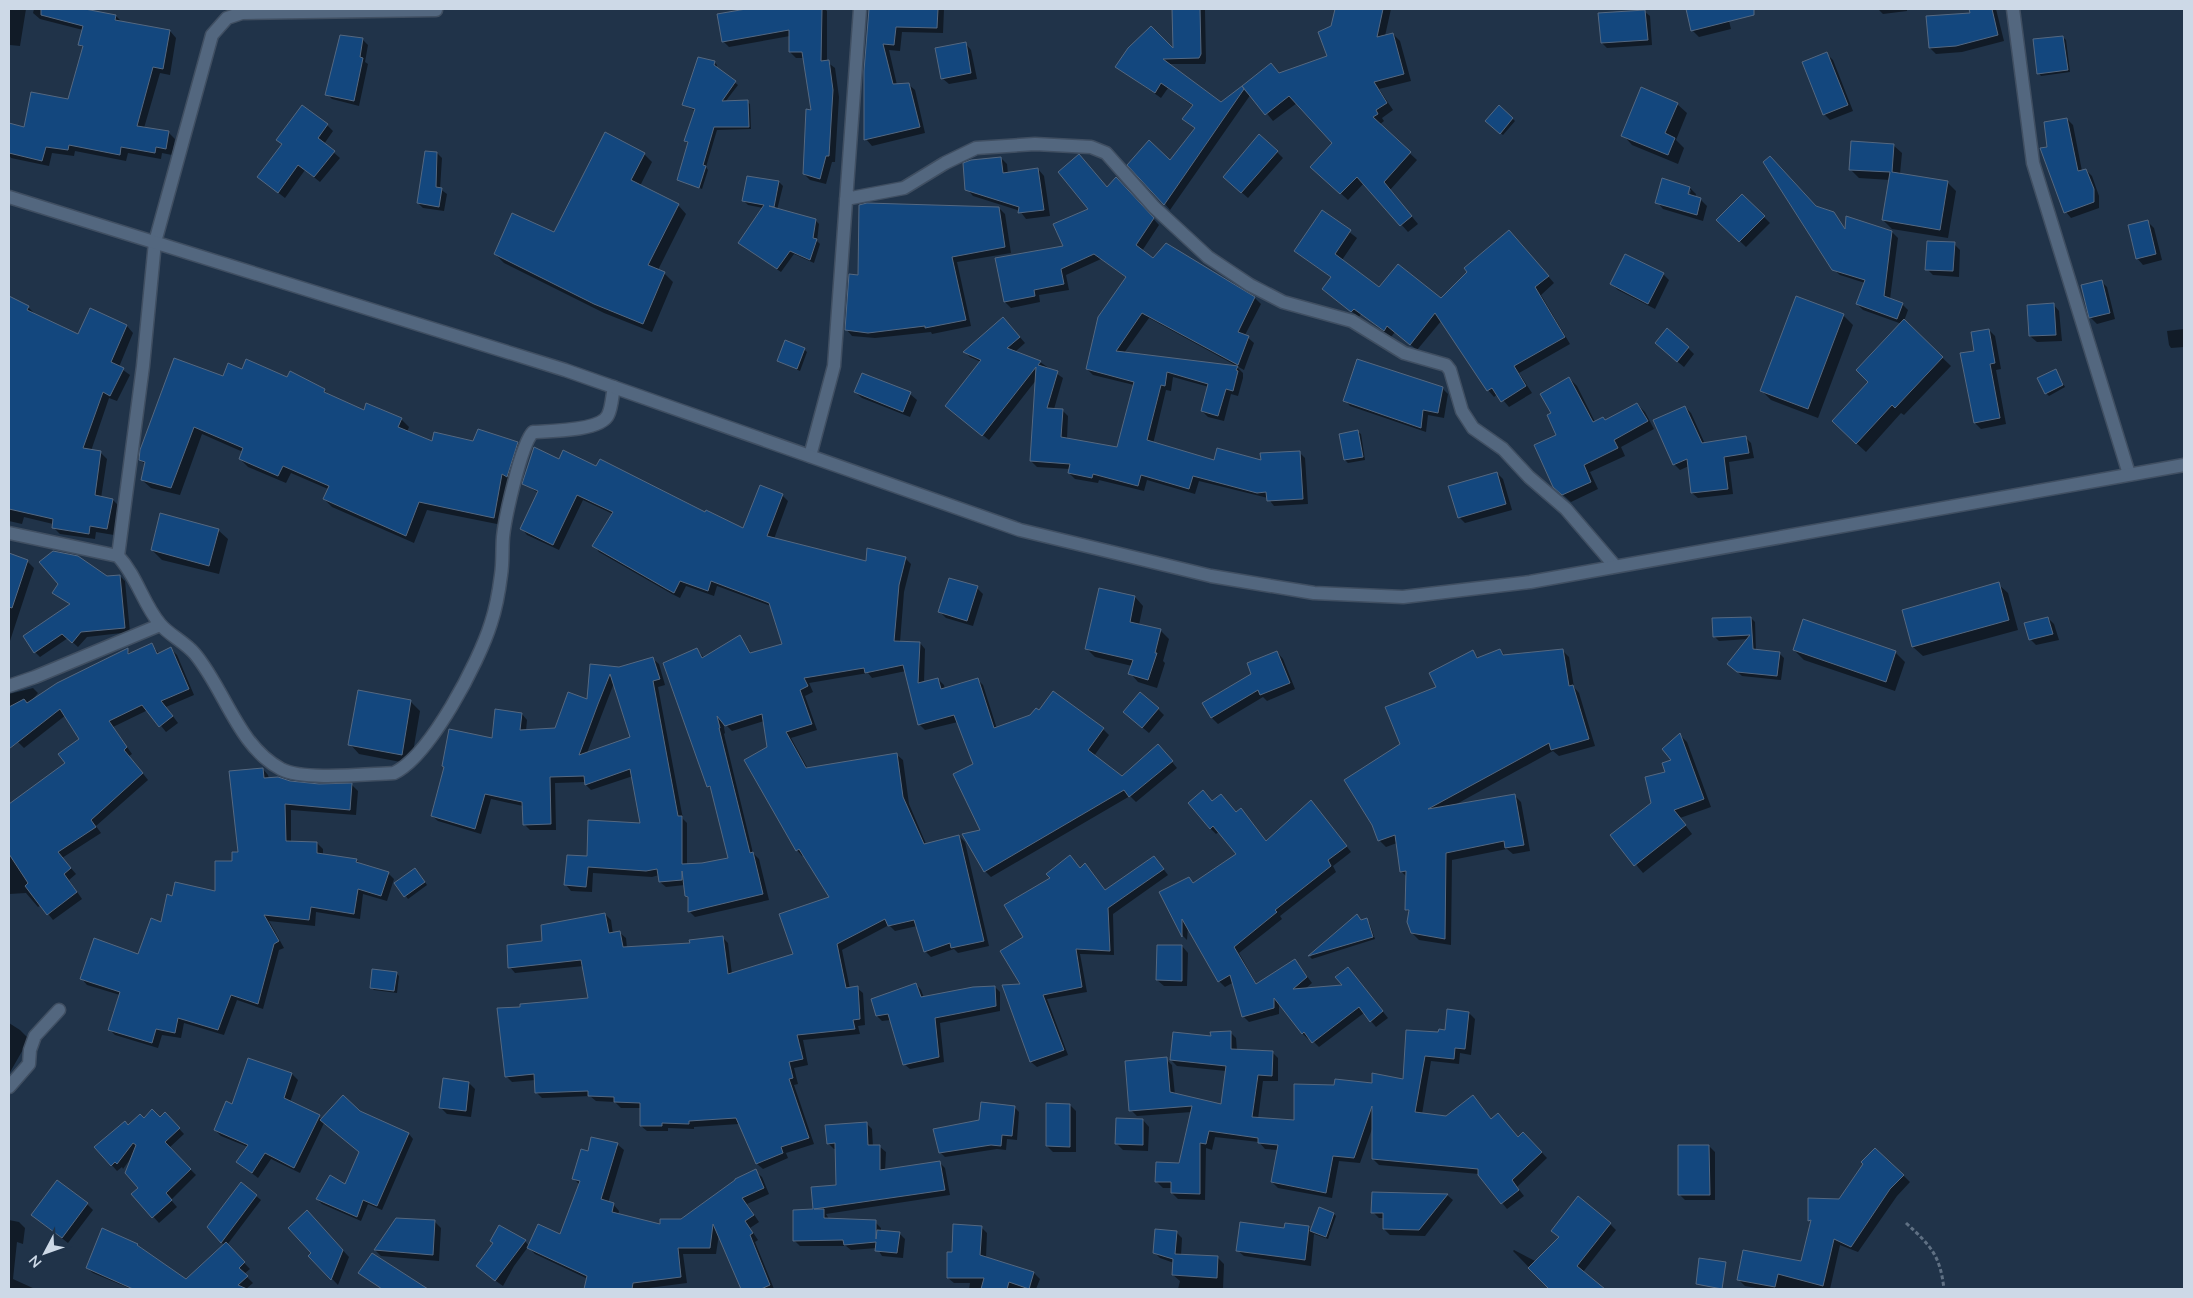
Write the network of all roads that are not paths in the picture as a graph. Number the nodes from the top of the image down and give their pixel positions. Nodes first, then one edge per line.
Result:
1 (860, 9) edge
2 (2013, 9) edge
3 (436, 10) edge
4 (9, 197) edge
5 (846, 199) junction
6 (155, 242) junction
7 (614, 387) junction
8 (810, 456) junction
9 (2184, 465) edge
10 (2129, 474) junction
11 (9, 533) edge
12 (118, 556) junction
13 (1615, 566) junction
14 (160, 625) junction
15 (9, 686) edge
16 (59, 1010) dead end
17 (9, 1087) edge

1 - 5 street
2 - 10 street
3 - 6 street
4 - 6 street
5 - 8 street
5 - 13 street
6 - 7 street
6 - 12 street
7 - 8 street
7 - 14 street
8 - 13 street
9 - 10 street
10 - 13 street
11 - 12 street
12 - 14 street
14 - 15 street
16 - 17 street

